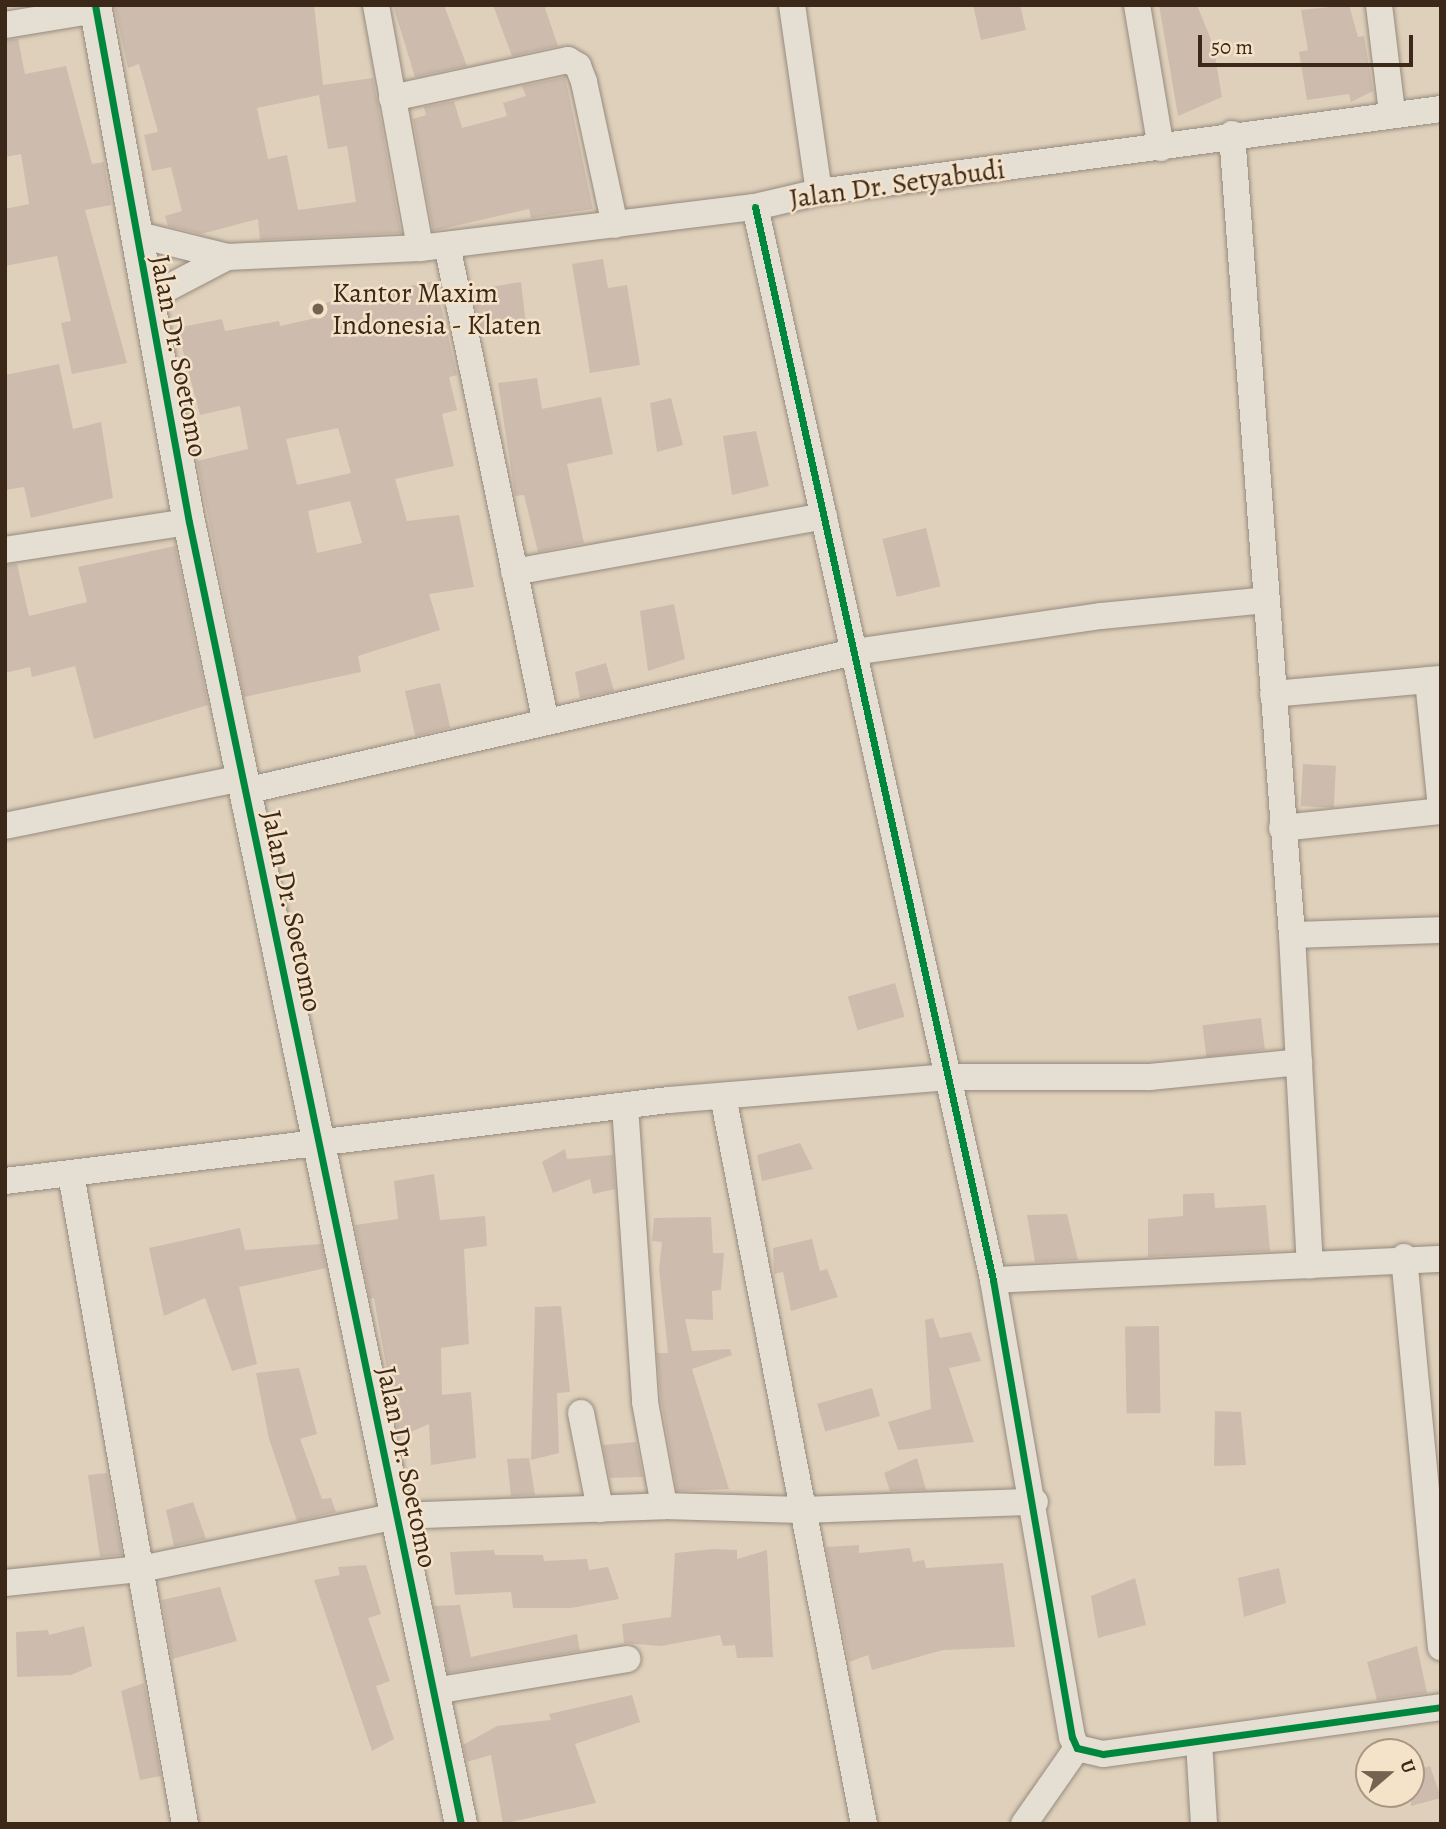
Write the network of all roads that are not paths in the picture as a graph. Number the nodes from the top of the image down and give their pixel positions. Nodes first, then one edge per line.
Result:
1 (376, 5) edge
2 (792, 5) edge
3 (1137, 5) edge
4 (1379, 5) edge
5 (96, 8) edge
6 (5, 25) edge
7 (393, 98) junction
8 (1441, 109) edge
9 (1392, 113) junction
10 (1232, 134) junction
11 (1161, 148) junction
12 (819, 192) junction
13 (755, 207) junction
14 (615, 225) junction
15 (135, 234) junction
16 (447, 245) junction
17 (420, 248) junction
18 (227, 257) junction
19 (148, 299) junction
20 (824, 516) junction
21 (189, 522) junction
22 (5, 550) edge
23 (514, 572) junction
24 (1266, 600) junction
25 (855, 652) junction
26 (1435, 679) edge
27 (1273, 694) junction
28 (546, 722) junction
29 (244, 784) junction
30 (1441, 809) edge
31 (5, 825) edge
32 (1282, 828) junction
33 (1441, 930) edge
34 (1292, 935) junction
35 (1299, 1062) junction
36 (946, 1077) junction
37 (723, 1096) junction
38 (625, 1106) junction
39 (321, 1146) junction
40 (71, 1174) junction
41 (5, 1181) edge
42 (1404, 1257) junction
43 (1441, 1259) edge
44 (1310, 1266) junction
45 (993, 1280) junction
46 (582, 1413) dead end
47 (1035, 1502) junction
48 (664, 1506) junction
49 (600, 1508) junction
50 (801, 1510) junction
51 (396, 1517) junction
52 (141, 1569) junction
53 (5, 1583) edge
54 (1441, 1647) edge
55 (627, 1659) dead end
56 (434, 1691) junction
57 (1441, 1707) edge
58 (1199, 1742) junction
59 (1077, 1748) junction
60 (185, 1824) edge
61 (461, 1824) edge
62 (864, 1824) edge
63 (1024, 1824) edge
64 (1204, 1824) edge

1 - 7 street
2 - 12 street
3 - 11 street
4 - 9 street
5 - 6 street
5 - 15 street, Jalan Dr. Soetomo
7 - 14 street
7 - 17 street
8 - 9 street, Jalan Dr. Setyabudi
9 - 10 street, Jalan Dr. Setyabudi
10 - 11 street, Jalan Dr. Setyabudi
10 - 24 street
11 - 12 street, Jalan Dr. Setyabudi
12 - 13 street, Jalan Dr. Setyabudi
13 - 14 street, Jalan Dr. Setyabudi
13 - 20 street
14 - 16 street, Jalan Dr. Setyabudi
15 - 18 street, Jalan Dr. Setyabudi
15 - 19 street, Jalan Dr. Soetomo
16 - 17 street, Jalan Dr. Setyabudi
16 - 23 street
17 - 18 street, Jalan Dr. Setyabudi
18 - 19 street, Jalan Dr. Setyabudi
19 - 21 street, Jalan Dr. Soetomo
20 - 23 street
20 - 25 street
21 - 22 street
21 - 29 street, Jalan Dr. Soetomo
23 - 28 street
24 - 25 street
24 - 27 street
25 - 28 street
25 - 36 street
26 - 27 street
26 - 30 street
27 - 32 street
28 - 29 street
29 - 31 street
29 - 39 street, Jalan Dr. Soetomo
30 - 32 street
32 - 34 street
33 - 34 street
34 - 35 street
35 - 36 street
35 - 44 street
36 - 37 street
36 - 45 street
37 - 38 street
37 - 50 street
38 - 39 street
38 - 48 street
39 - 40 street
39 - 51 street, Jalan Dr. Soetomo
40 - 41 street
40 - 52 street
42 - 43 street
42 - 44 street
42 - 54 street
44 - 45 street
45 - 47 street
46 - 49 street
47 - 50 street
47 - 59 street
48 - 49 street
48 - 50 street
49 - 51 street
50 - 62 street
51 - 52 street
51 - 56 street, Jalan Dr. Soetomo
52 - 53 street
52 - 60 street
55 - 56 street
56 - 61 street, Jalan Dr. Soetomo
57 - 58 street
58 - 59 street
58 - 64 street
59 - 63 street

